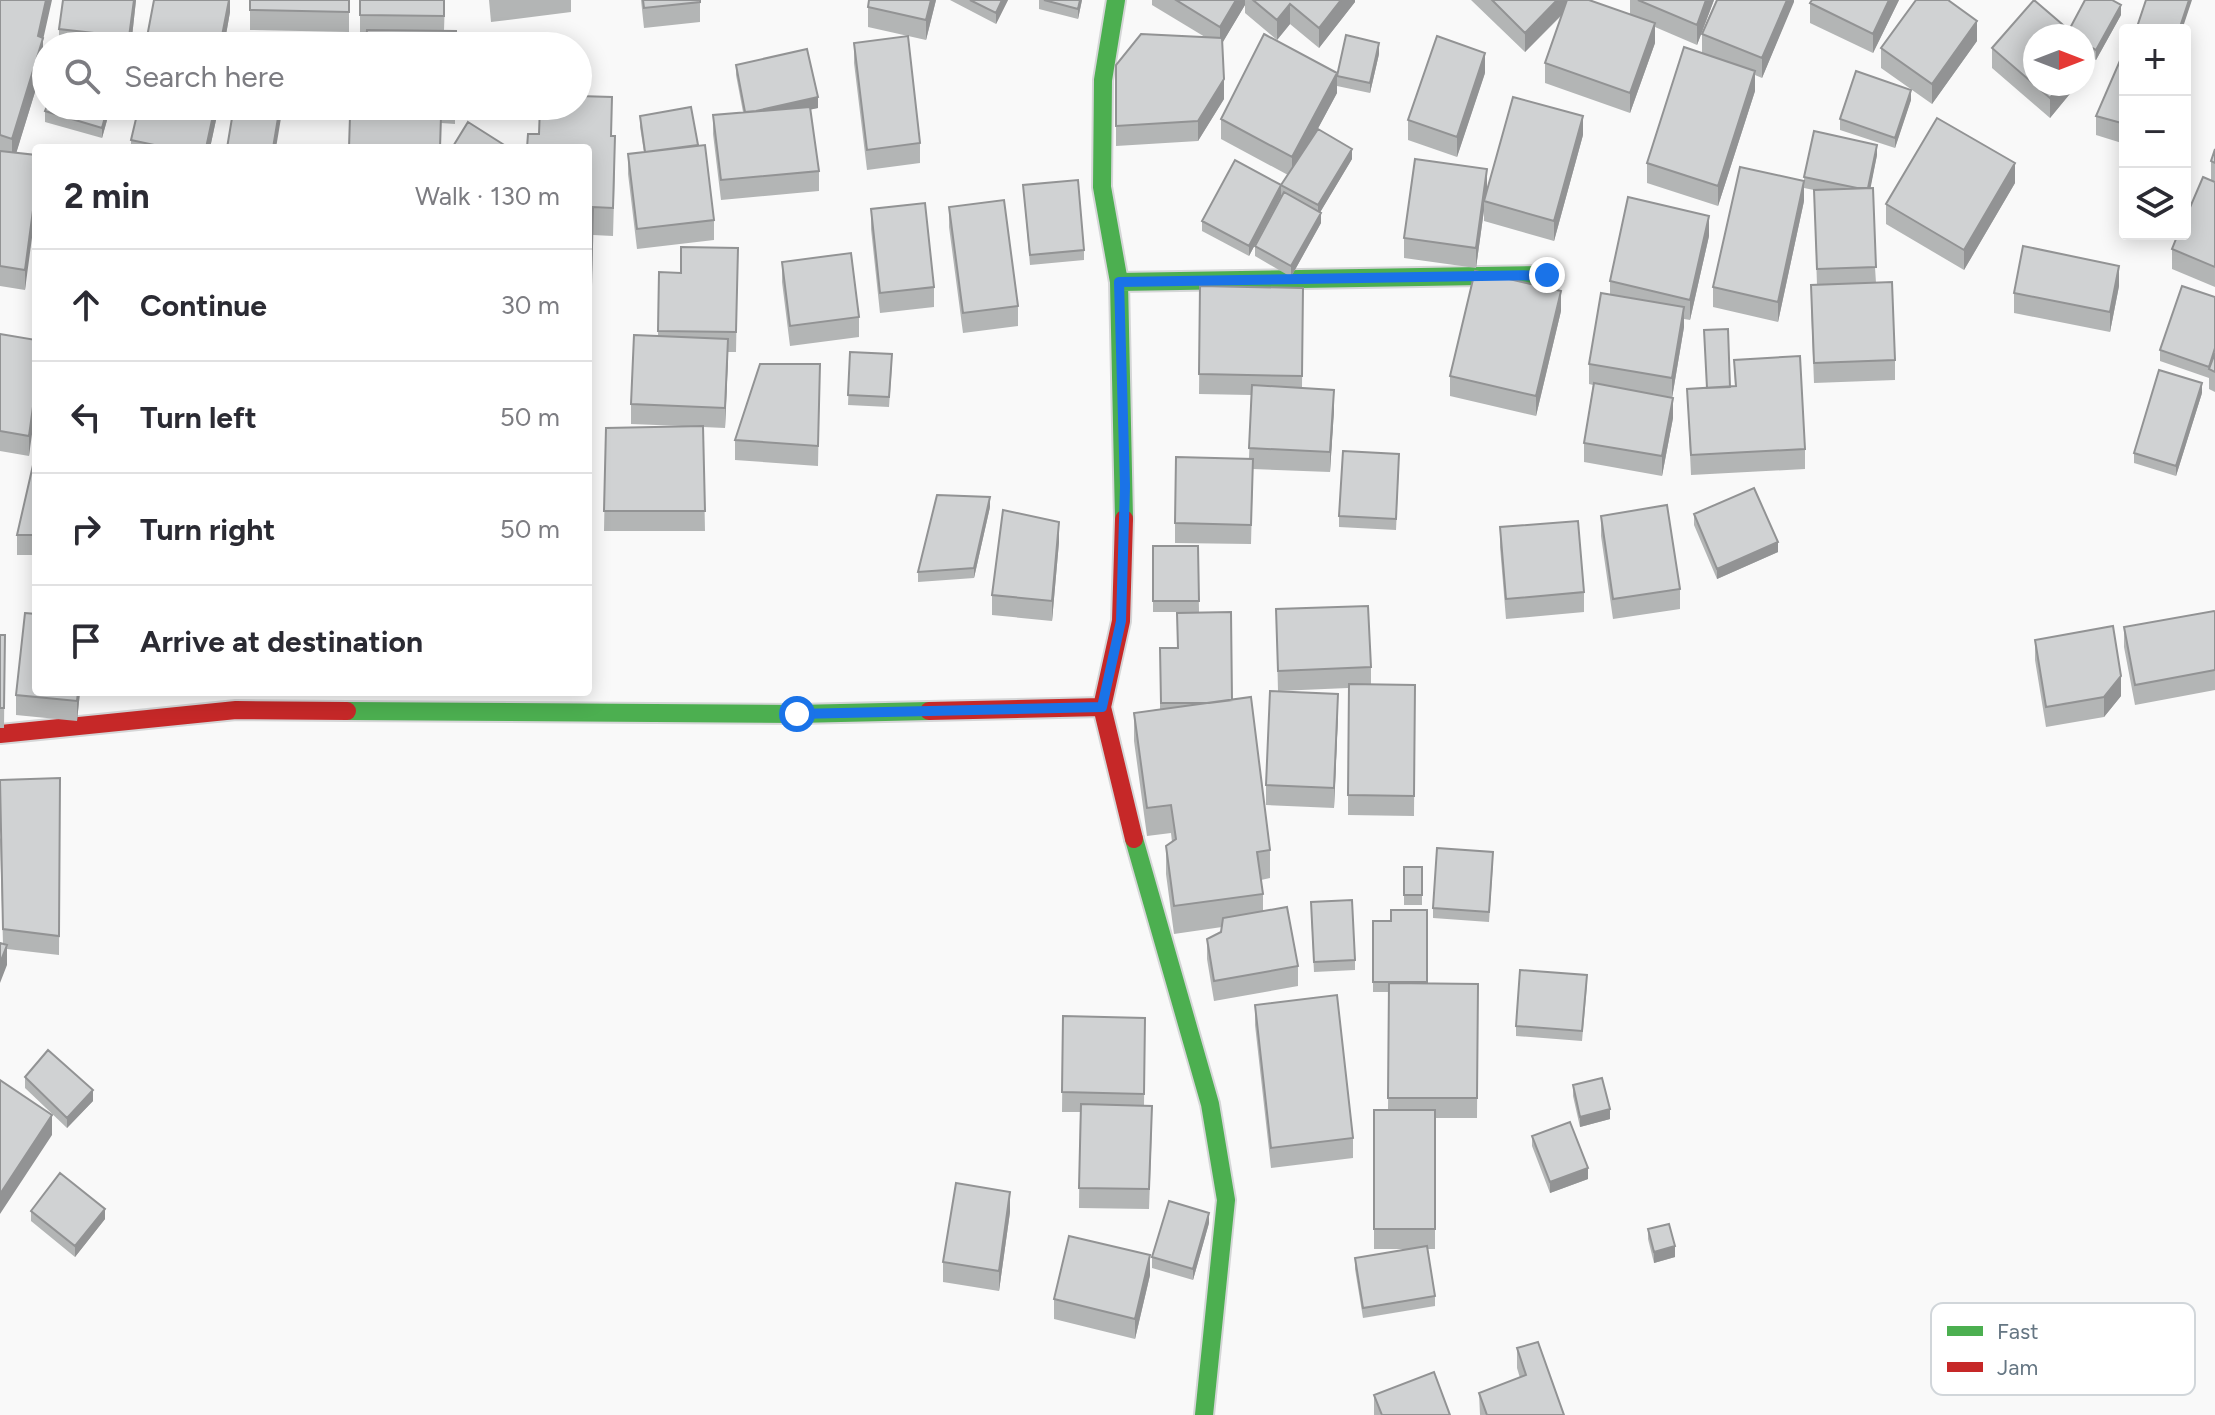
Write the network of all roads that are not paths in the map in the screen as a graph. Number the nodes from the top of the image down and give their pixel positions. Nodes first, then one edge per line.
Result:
1 (1116, 0) edge
2 (1547, 275) dead end
3 (1119, 282) junction
4 (1102, 707) junction
5 (0, 734) edge
6 (1204, 1415) edge

1 - 3 street
2 - 3 street
3 - 4 street
4 - 5 street
4 - 6 street

